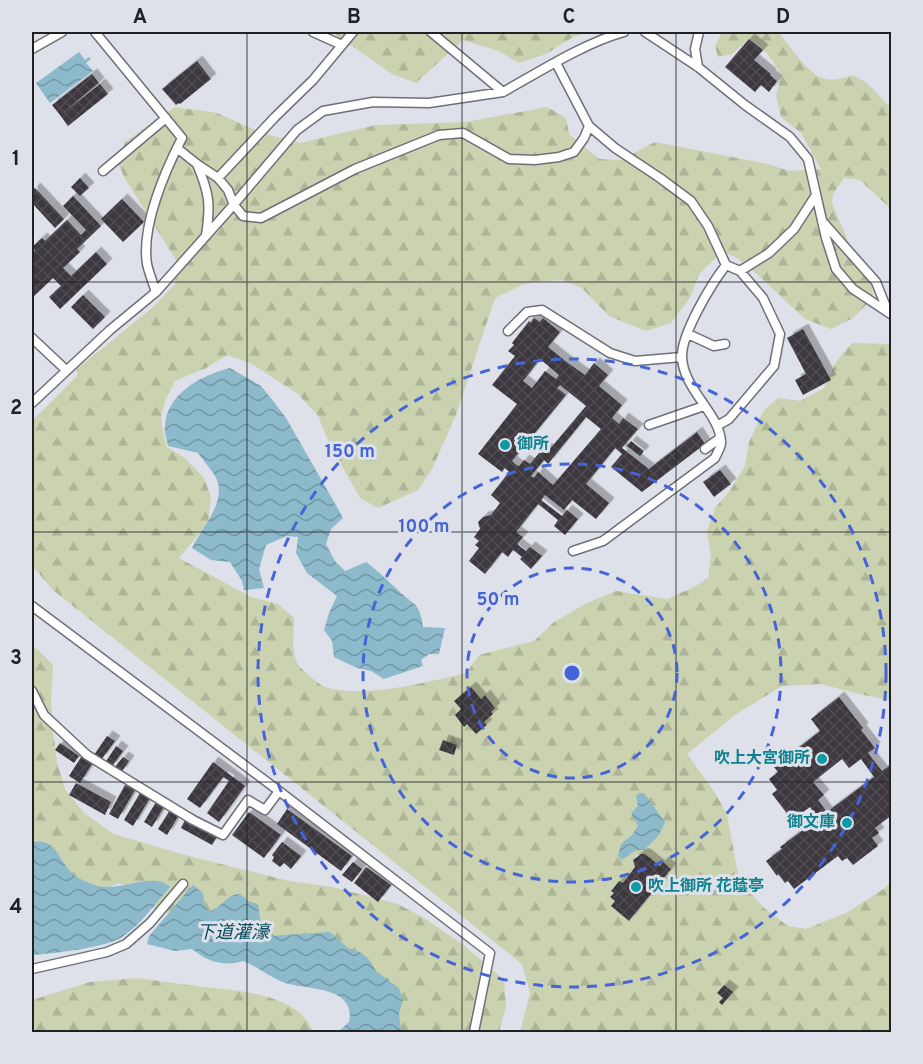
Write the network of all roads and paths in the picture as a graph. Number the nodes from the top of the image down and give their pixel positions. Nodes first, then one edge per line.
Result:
1 (62, 32) edge
2 (94, 32) edge
3 (314, 32) edge
4 (353, 32) edge
5 (431, 32) edge
6 (624, 32) edge
7 (645, 32) edge
8 (699, 32) edge
9 (342, 45) junction
10 (32, 49) edge
11 (556, 63) junction
12 (698, 67) junction
13 (503, 92) junction
14 (166, 118) junction
15 (589, 126) junction
16 (177, 148) junction
17 (197, 164) junction
18 (103, 171) dead end
19 (218, 178) junction
20 (816, 195) junction
21 (234, 205) junction
22 (822, 220) junction
23 (206, 236) junction
24 (726, 265) junction
25 (740, 271) junction
26 (156, 292) junction
27 (890, 314) edge
28 (508, 331) dead end
29 (688, 334) junction
30 (32, 338) edge
31 (725, 344) dead end
32 (682, 357) junction
33 (66, 370) junction
34 (32, 403) edge
35 (704, 406) junction
36 (650, 425) dead end
37 (717, 426) junction
38 (720, 438) junction
39 (705, 449) dead end
40 (573, 551) dead end
41 (32, 606) edge
42 (32, 691) edge
43 (279, 790) junction
44 (183, 884) dead end
45 (32, 969) edge
46 (474, 1032) edge

1 - 10 lane
2 - 14 lane
3 - 9 lane
4 - 9 lane
5 - 13 lane
6 - 11 lane
7 - 12 lane
8 - 12 lane
9 - 19 lane
11 - 13 lane
11 - 15 lane
12 - 20 lane
13 - 21 lane
14 - 16 lane
14 - 18 lane
15 - 21 lane
15 - 24 lane
16 - 17 lane
16 - 26 lane
17 - 19 lane
17 - 23 lane
19 - 21 lane
20 - 22 lane
20 - 25 lane
21 - 23 lane
22 - 27 lane
22 - 27 lane
23 - 26 lane
24 - 25 lane
24 - 29 lane
25 - 37 lane
26 - 33 lane
28 - 32 lane
29 - 31 lane
29 - 32 lane
30 - 33 lane
32 - 35 lane
33 - 34 lane
35 - 36 lane
35 - 37 lane
37 - 38 lane
38 - 39 lane
38 - 40 lane
41 - 43 lane
42 - 43 lane
43 - 46 lane
44 - 45 lane

